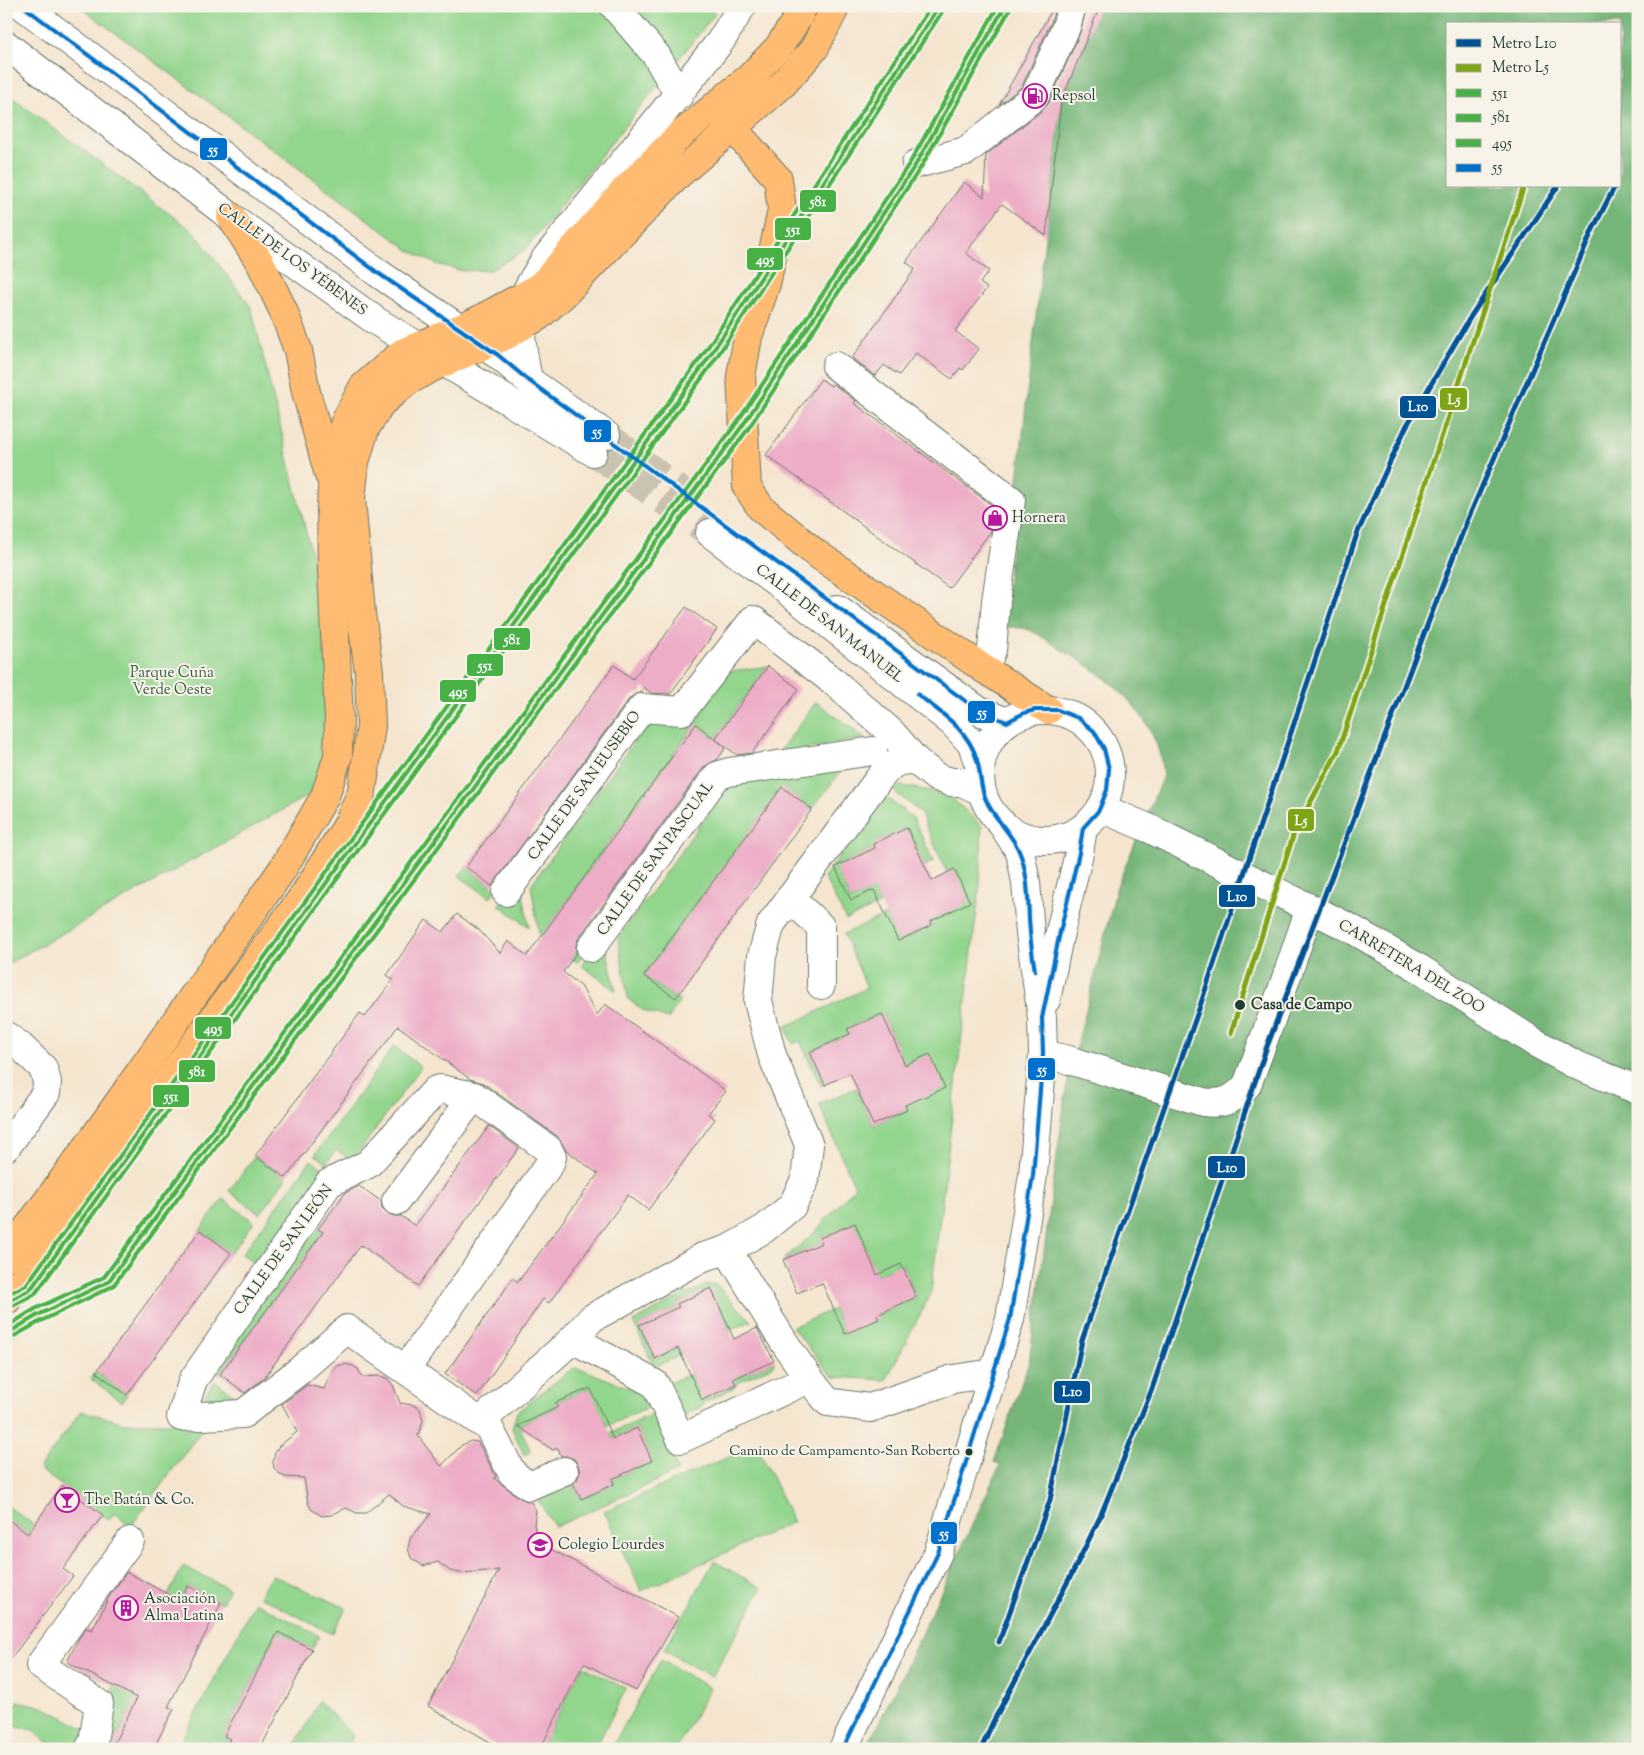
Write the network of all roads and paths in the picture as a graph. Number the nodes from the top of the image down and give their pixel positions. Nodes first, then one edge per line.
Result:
1 (24, 6) edge
2 (614, 6) edge
3 (742, 6) edge
4 (803, 6) edge
5 (836, 6) edge
6 (1072, 6) edge
7 (6, 45) edge
8 (679, 95) junction
9 (714, 108) junction
10 (730, 131) junction
11 (916, 164) dead end
12 (231, 217) junction
13 (526, 294) junction
14 (522, 326) junction
15 (460, 329) junction
16 (483, 345) junction
17 (419, 346) junction
18 (445, 362) junction
19 (836, 366) dead end
20 (528, 380) junction
21 (332, 484) junction
22 (984, 669) junction
23 (1041, 710) junction
24 (1007, 722) junction
25 (873, 751) dead end
26 (915, 760) junction
27 (980, 778) junction
28 (1101, 808) junction
29 (1002, 824) junction
30 (1082, 828) junction
31 (506, 892) dead end
32 (790, 898) junction
33 (1310, 908) junction
34 (591, 948) dead end
35 (821, 985) dead end
36 (1042, 1018) junction
37 (6, 1036) edge
38 (1043, 1054) junction
39 (1638, 1090) edge
40 (474, 1096) junction
41 (6, 1148) edge
42 (396, 1201) dead end
43 (727, 1250) junction
44 (6, 1257) edge
45 (6, 1302) edge
46 (573, 1339) junction
47 (406, 1370) junction
48 (994, 1373) junction
49 (808, 1379) junction
50 (484, 1418) junction
51 (564, 1471) dead end
52 (130, 1541) dead end
53 (90, 1749) edge
54 (843, 1749) edge

1 - 15 street, CALLE DE LOS YÉBENES
2 - 8 street
3 - 8 street
4 - 9 highway
5 - 10 highway
6 - 11 street
7 - 12 street, CALLE DE LOS YÉBENES
8 - 13 street
9 - 10 highway
9 - 13 highway
10 - 14 highway
10 - 22 highway
10 - 23 highway
12 - 17 street, CALLE DE LOS YÉBENES
12 - 21 highway
13 - 14 street
13 - 15 highway
14 - 16 highway
14 - 20 street
15 - 16 street, CALLE DE LOS YÉBENES
15 - 17 highway
16 - 18 highway
16 - 20 street, CALLE DE LOS YÉBENES
17 - 18 street, CALLE DE LOS YÉBENES
17 - 21 highway
18 - 20 street, CALLE DE LOS YÉBENES
18 - 45 highway
19 - 22 street
21 - 44 highway
22 - 23 highway
23 - 24 street
23 - 28 street
24 - 27 street
24 - 27 street, CALLE DE SAN MANUEL
25 - 34 street, CALLE DE SAN PASCUAL
26 - 27 street
26 - 31 street, CALLE DE SAN EUSEBIO
26 - 32 street
27 - 29 street
28 - 30 street
28 - 33 street, CARRETERA DEL ZOO
29 - 30 street
29 - 36 street
30 - 36 street
32 - 35 street
32 - 43 street
33 - 38 street
33 - 39 street, CARRETERA DEL ZOO
36 - 38 street
37 - 41 street
38 - 48 street
40 - 42 street
40 - 47 street, CALLE DE SAN LEÓN
40 - 47 street, CALLE DE SAN LEÓN
43 - 46 street
43 - 49 street
46 - 49 street
46 - 50 street
47 - 50 street
48 - 49 street
48 - 54 street
50 - 51 street
52 - 53 street

